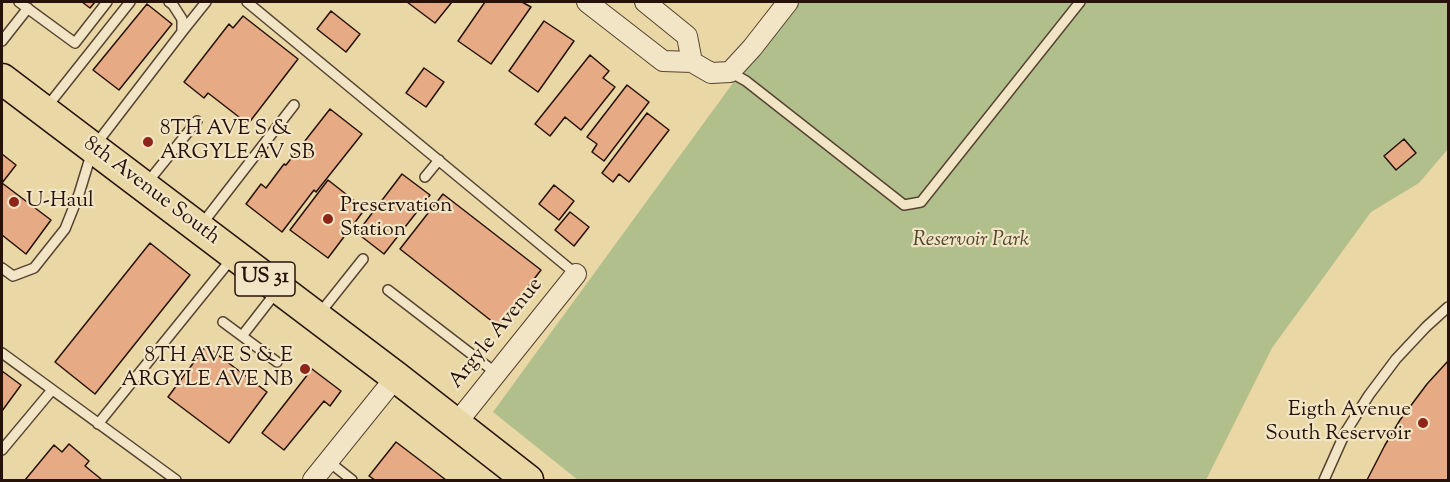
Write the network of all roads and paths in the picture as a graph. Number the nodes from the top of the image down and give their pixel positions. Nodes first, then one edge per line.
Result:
1 (107, 2) edge
2 (130, 2) edge
3 (169, 2) edge
4 (206, 2) edge
5 (247, 2) edge
6 (587, 2) edge
7 (645, 2) edge
8 (788, 2) edge
9 (1080, 2) edge
10 (23, 5) edge
11 (182, 32) junction
12 (2, 41) edge
13 (692, 62) junction
14 (730, 72) junction
15 (2, 79) edge
16 (294, 105) dead end
17 (44, 111) junction
18 (197, 121) dead end
19 (93, 148) junction
20 (439, 160) junction
21 (425, 177) dead end
22 (143, 187) junction
23 (199, 228) junction
24 (234, 255) junction
25 (363, 259) dead end
26 (2, 268) edge
27 (576, 274) joint
28 (279, 289) junction
29 (388, 290) dead end
30 (1449, 307) edge
31 (317, 318) junction
32 (223, 322) dead end
33 (242, 336) junction
34 (2, 353) edge
35 (277, 362) dead end
36 (496, 374) junction
37 (396, 377) junction
38 (52, 390) junction
39 (98, 424) junction
40 (455, 424) junction
41 (2, 450) edge
42 (328, 461) junction
43 (176, 480) edge
44 (313, 480) edge
45 (352, 480) edge
46 (528, 480) edge
47 (1324, 480) edge

1 - 10 lane
2 - 17 lane
3 - 11 lane
4 - 11 lane
5 - 20 lane
6 - 13 street
7 - 13 street
8 - 14 street
9 - 14 lane
10 - 12 lane
11 - 19 lane
13 - 14 street
15 - 17 main road, 8th Avenue South / US 31
16 - 23 lane
17 - 19 main road, 8th Avenue South / US 31
18 - 22 lane
19 - 22 main road, 8th Avenue South / US 31
19 - 26 lane
20 - 21 lane
20 - 27 lane
22 - 23 main road, 8th Avenue South / US 31
23 - 24 main road, 8th Avenue South / US 31
24 - 28 main road, 8th Avenue South / US 31
24 - 39 lane
25 - 31 lane
27 - 36 street, Argyle Avenue
28 - 31 main road, 8th Avenue South / US 31
28 - 33 lane
29 - 36 lane
30 - 47 lane
31 - 37 main road, 8th Avenue South / US 31
32 - 33 lane
33 - 35 lane
34 - 38 lane
36 - 40 street, Argyle Avenue
37 - 40 main road, 8th Avenue South / US 31
37 - 42 street
38 - 39 lane
38 - 41 lane
39 - 43 lane
40 - 46 main road, 8th Avenue South / US 31
42 - 44 street
42 - 45 lane

